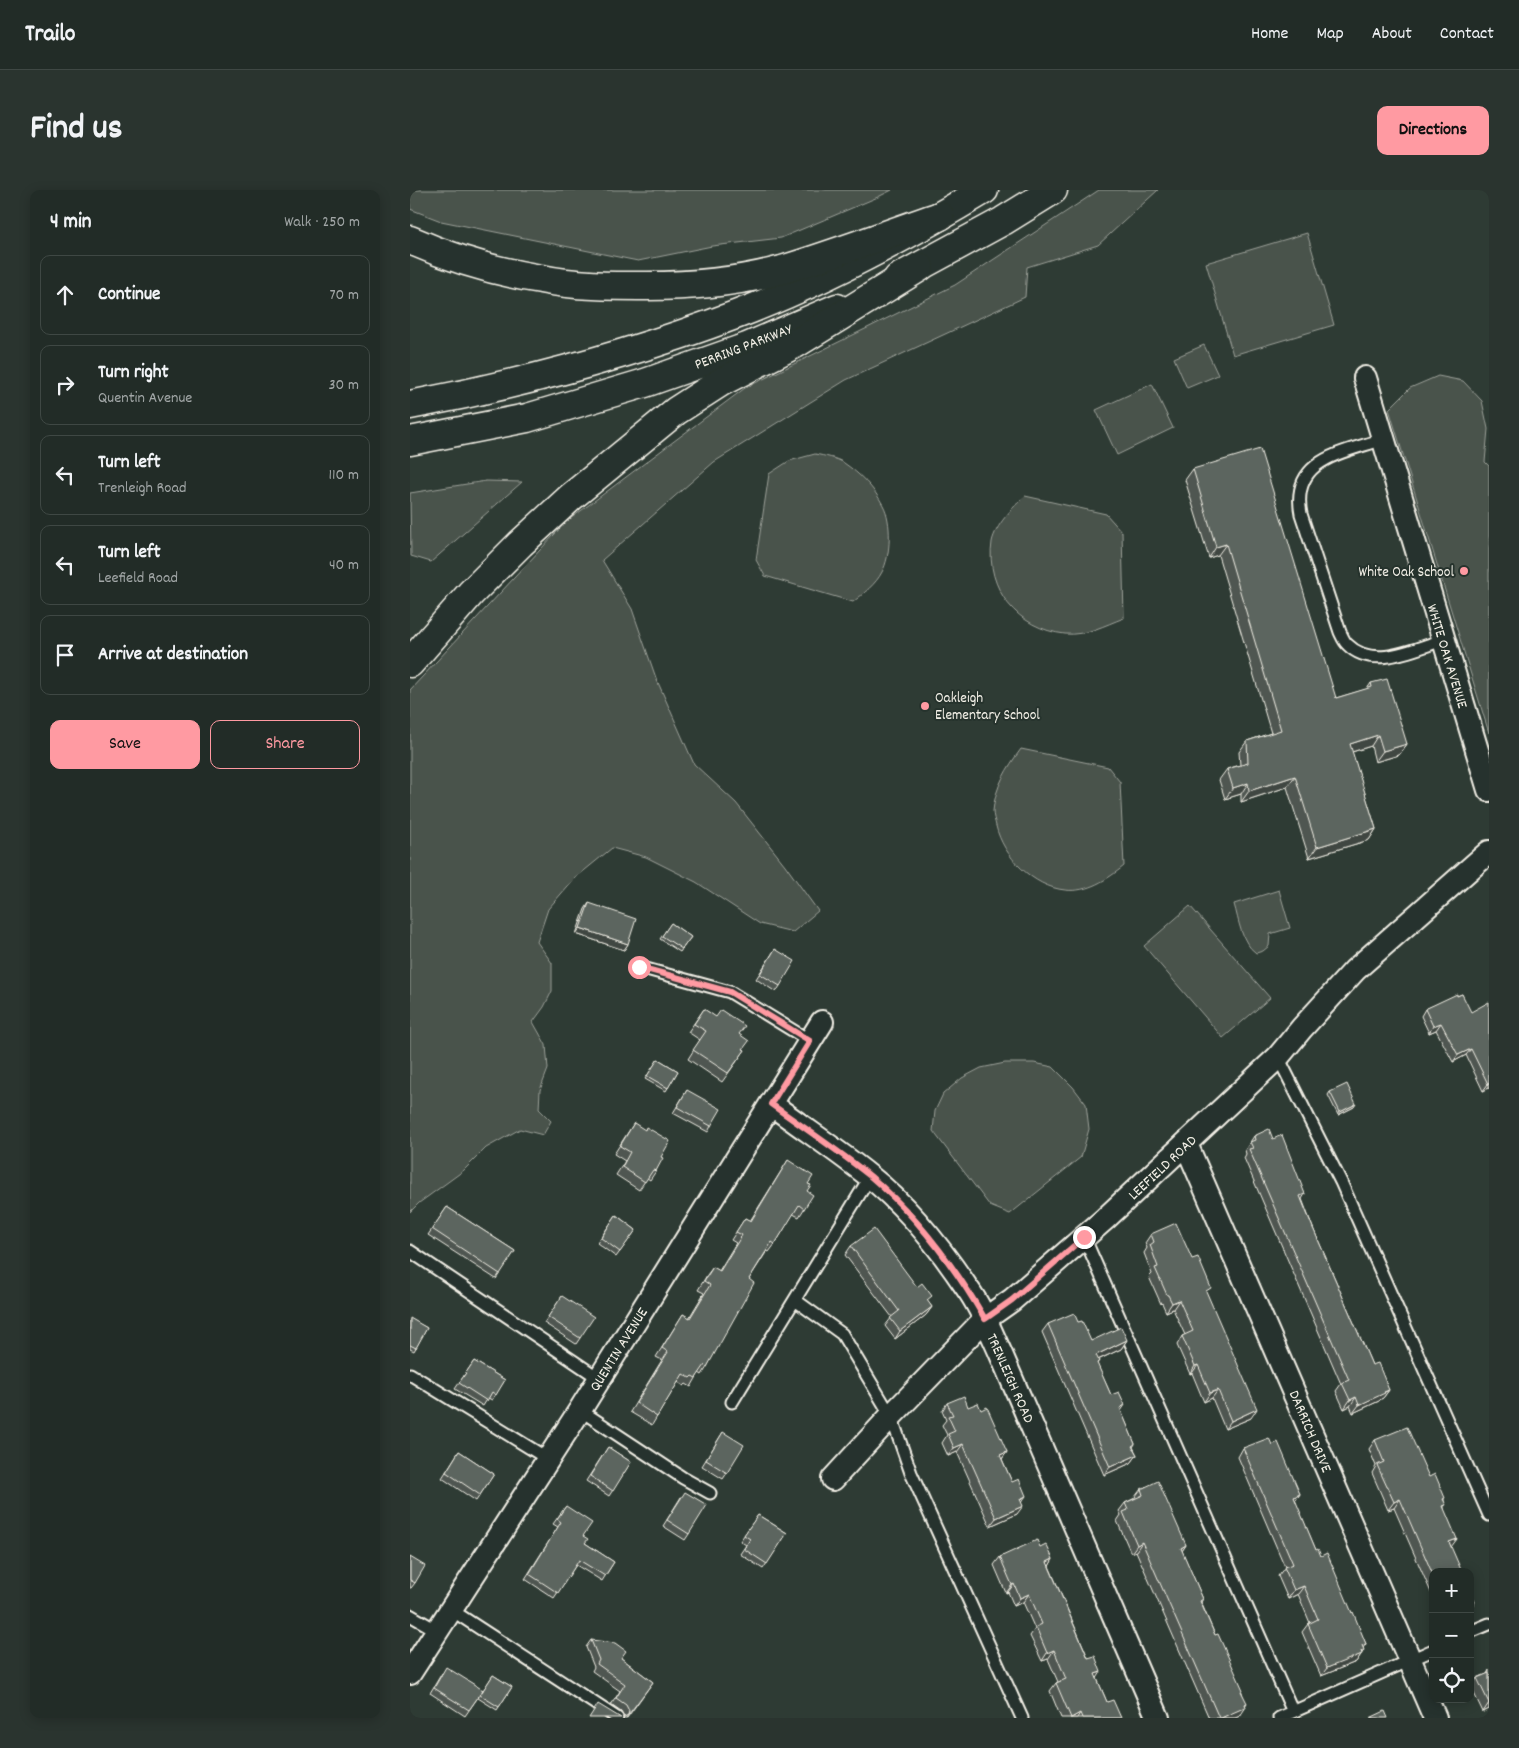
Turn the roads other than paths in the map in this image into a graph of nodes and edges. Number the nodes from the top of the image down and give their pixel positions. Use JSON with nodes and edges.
{"nodes":[{"id":1,"x":984,"y":190,"type":"edge"},
{"id":2,"x":1053,"y":190,"type":"edge"},
{"id":3,"x":940,"y":216,"type":"junction"},
{"id":4,"x":410,"y":240,"type":"edge"},
{"id":5,"x":920,"y":267,"type":"junction"},
{"id":6,"x":1364,"y":378,"type":"dead end"},
{"id":7,"x":410,"y":405,"type":"edge"},
{"id":8,"x":1383,"y":439,"type":"junction"},
{"id":9,"x":410,"y":441,"type":"edge"},
{"id":10,"x":1443,"y":640,"type":"junction"},
{"id":11,"x":410,"y":663,"type":"edge"},
{"id":12,"x":1489,"y":790,"type":"edge"},
{"id":13,"x":1489,"y":852,"type":"edge"},
{"id":14,"x":639,"y":967,"type":"dead end"},
{"id":15,"x":822,"y":1022,"type":"dead end"},
{"id":16,"x":810,"y":1041,"type":"junction"},
{"id":17,"x":1278,"y":1057,"type":"junction"},
{"id":18,"x":771,"y":1104,"type":"junction"},
{"id":19,"x":1186,"y":1144,"type":"junction"},
{"id":20,"x":870,"y":1177,"type":"junction"},
{"id":21,"x":1084,"y":1237,"type":"junction"},
{"id":22,"x":410,"y":1250,"type":"edge"},
{"id":23,"x":795,"y":1300,"type":"junction"},
{"id":24,"x":985,"y":1319,"type":"junction"},
{"id":25,"x":410,"y":1374,"type":"edge"},
{"id":26,"x":600,"y":1379,"type":"junction"},
{"id":27,"x":732,"y":1402,"type":"dead end"},
{"id":28,"x":580,"y":1410,"type":"junction"},
{"id":29,"x":891,"y":1416,"type":"junction"},
{"id":30,"x":548,"y":1459,"type":"junction"},
{"id":31,"x":834,"y":1479,"type":"dead end"},
{"id":32,"x":710,"y":1493,"type":"dead end"},
{"id":33,"x":1489,"y":1515,"type":"edge"},
{"id":34,"x":450,"y":1609,"type":"junction"},
{"id":35,"x":410,"y":1615,"type":"edge"},
{"id":36,"x":1489,"y":1624,"type":"edge"},
{"id":37,"x":436,"y":1630,"type":"junction"},
{"id":38,"x":1474,"y":1630,"type":"edge"},
{"id":39,"x":1429,"y":1652,"type":"edge"},
{"id":40,"x":1410,"y":1660,"type":"junction"},
{"id":41,"x":410,"y":1673,"type":"edge"},
{"id":42,"x":1293,"y":1712,"type":"junction"},
{"id":43,"x":617,"y":1718,"type":"edge"},
{"id":44,"x":1022,"y":1718,"type":"edge"},
{"id":45,"x":1158,"y":1718,"type":"edge"},
{"id":46,"x":1279,"y":1718,"type":"edge"},
{"id":47,"x":1435,"y":1718,"type":"edge"}],
"edges":[{"from":1,"to":3,"type":"main road"},
{"from":2,"to":5,"type":"main road","name":"PERRING PARKWAY"},
{"from":3,"to":4,"type":"main road"},
{"from":3,"to":7,"type":"main road"},
{"from":5,"to":9,"type":"main road","name":"PERRING PARKWAY"},
{"from":5,"to":11,"type":"main road"},
{"from":6,"to":8,"type":"street","name":"WHITE OAK AVENUE"},
{"from":8,"to":10,"type":"street","name":"WHITE OAK AVENUE"},
{"from":8,"to":10,"type":"lane"},
{"from":10,"to":12,"type":"street","name":"WHITE OAK AVENUE"},
{"from":13,"to":17,"type":"street","name":"LEEFIELD ROAD"},
{"from":14,"to":16,"type":"lane"},
{"from":15,"to":16,"type":"street","name":"QUENTIN AVENUE"},
{"from":16,"to":18,"type":"street","name":"QUENTIN AVENUE"},
{"from":17,"to":19,"type":"street","name":"LEEFIELD ROAD"},
{"from":17,"to":33,"type":"lane"},
{"from":18,"to":20,"type":"street","name":"TRENLEIGH ROAD"},
{"from":18,"to":26,"type":"street","name":"QUENTIN AVENUE"},
{"from":19,"to":21,"type":"street","name":"LEEFIELD ROAD"},
{"from":19,"to":40,"type":"street","name":"DARRICH DRIVE"},
{"from":20,"to":23,"type":"lane"},
{"from":20,"to":24,"type":"street","name":"TRENLEIGH ROAD"},
{"from":21,"to":24,"type":"street","name":"LEEFIELD ROAD"},
{"from":21,"to":42,"type":"lane"},
{"from":22,"to":26,"type":"lane"},
{"from":23,"to":27,"type":"lane"},
{"from":23,"to":29,"type":"lane"},
{"from":24,"to":29,"type":"street","name":"LEEFIELD ROAD"},
{"from":24,"to":45,"type":"street","name":"TRENLEIGH ROAD"},
{"from":25,"to":30,"type":"lane"},
{"from":26,"to":28,"type":"street","name":"QUENTIN AVENUE"},
{"from":28,"to":30,"type":"street","name":"QUENTIN AVENUE"},
{"from":28,"to":32,"type":"lane"},
{"from":29,"to":31,"type":"street","name":"LEEFIELD ROAD"},
{"from":29,"to":44,"type":"lane"},
{"from":30,"to":34,"type":"street","name":"QUENTIN AVENUE"},
{"from":34,"to":37,"type":"street","name":"QUENTIN AVENUE"},
{"from":34,"to":43,"type":"lane"},
{"from":35,"to":37,"type":"lane"},
{"from":36,"to":38,"type":"lane"},
{"from":37,"to":41,"type":"street","name":"QUENTIN AVENUE"},
{"from":39,"to":40,"type":"lane"},
{"from":40,"to":42,"type":"lane"},
{"from":40,"to":47,"type":"street","name":"DARRICH DRIVE"},
{"from":42,"to":46,"type":"lane"}]}
